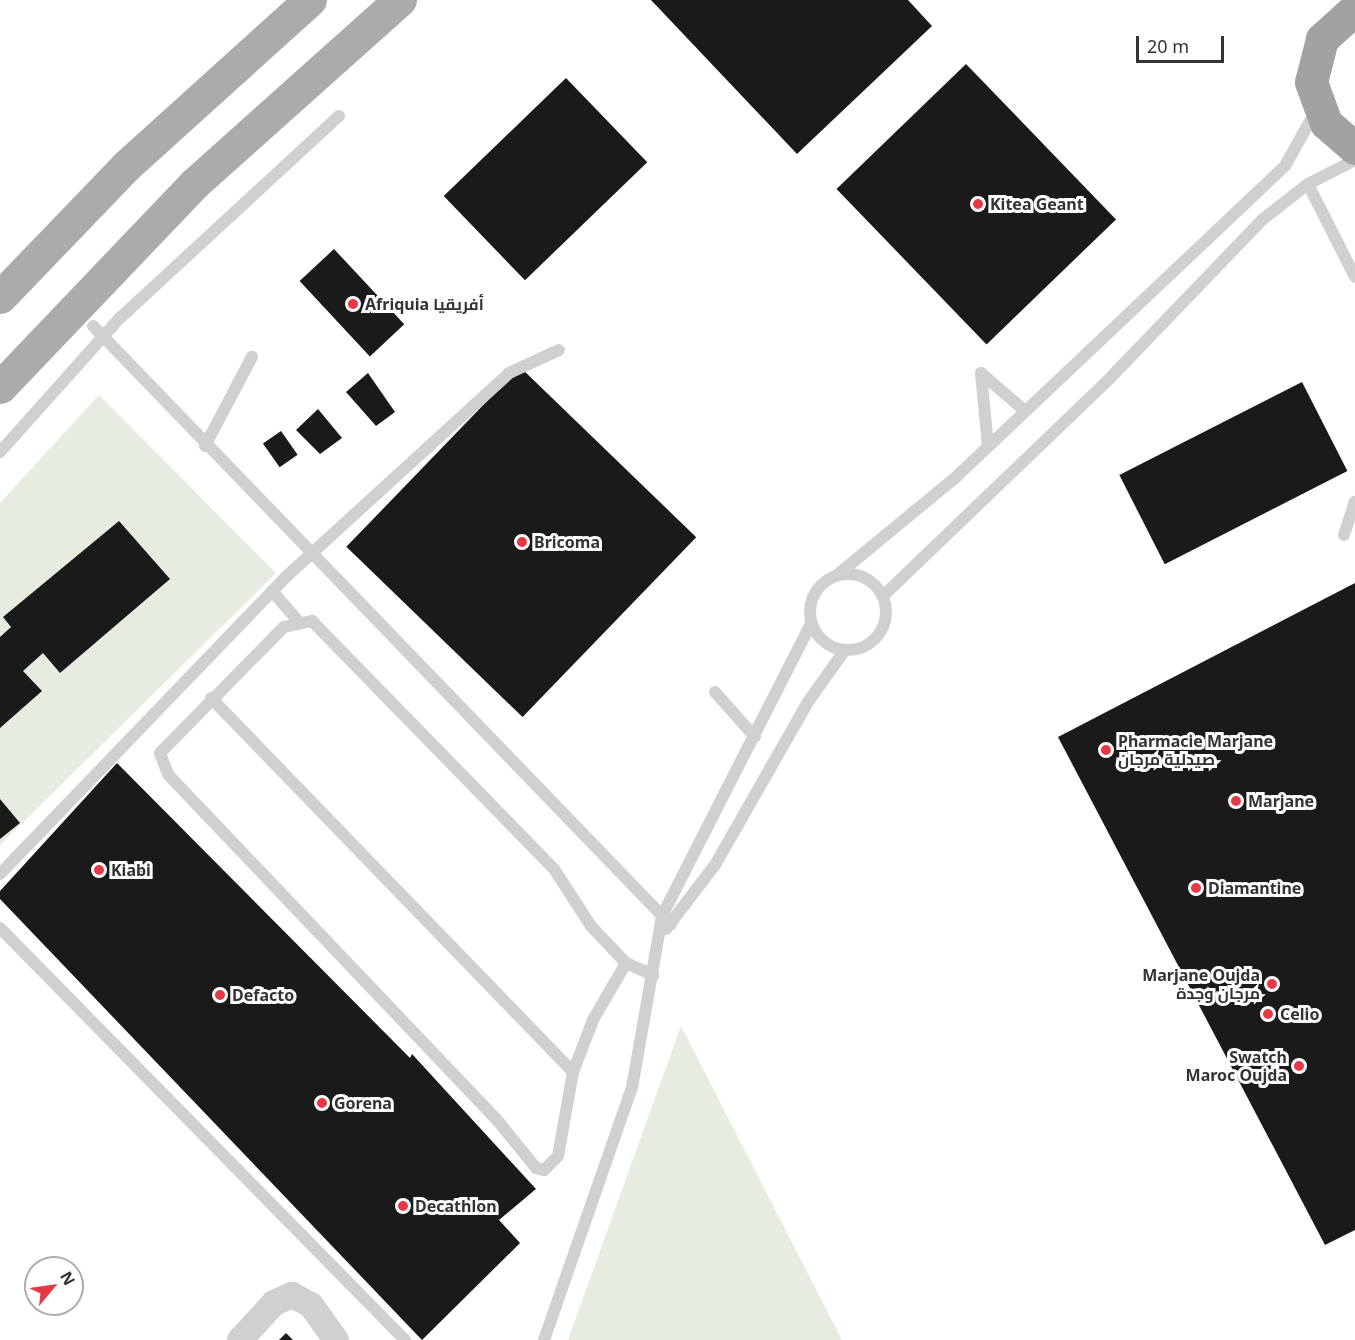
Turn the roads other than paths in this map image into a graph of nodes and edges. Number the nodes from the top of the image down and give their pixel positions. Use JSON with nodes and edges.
{"nodes":[{"id":1,"x":310,"y":0,"type":"edge"},
{"id":2,"x":400,"y":0,"type":"edge"},
{"id":3,"x":1336,"y":11,"type":"edge"},
{"id":4,"x":1317,"y":108,"type":"junction"},
{"id":5,"x":339,"y":116,"type":"dead end"},
{"id":6,"x":1355,"y":148,"type":"edge"},
{"id":7,"x":1355,"y":160,"type":"edge"},
{"id":8,"x":1308,"y":184,"type":"junction"},
{"id":9,"x":1355,"y":277,"type":"edge"},
{"id":10,"x":0,"y":297,"type":"edge"},
{"id":11,"x":93,"y":326,"type":"dead end"},
{"id":12,"x":106,"y":339,"type":"junction"},
{"id":13,"x":559,"y":350,"type":"dead end"},
{"id":14,"x":252,"y":357,"type":"dead end"},
{"id":15,"x":0,"y":387,"type":"edge"},
{"id":16,"x":1025,"y":411,"type":"junction"},
{"id":17,"x":205,"y":446,"type":"junction"},
{"id":18,"x":988,"y":446,"type":"junction"},
{"id":19,"x":0,"y":452,"type":"edge"},
{"id":20,"x":1355,"y":502,"type":"edge"},
{"id":21,"x":1344,"y":535,"type":"dead end"},
{"id":22,"x":316,"y":552,"type":"junction"},
{"id":23,"x":836,"y":576,"type":"junction"},
{"id":24,"x":272,"y":591,"type":"junction"},
{"id":25,"x":883,"y":596,"type":"junction"},
{"id":26,"x":297,"y":620,"type":"junction"},
{"id":27,"x":812,"y":624,"type":"junction"},
{"id":28,"x":845,"y":651,"type":"junction"},
{"id":29,"x":715,"y":692,"type":"dead end"},
{"id":30,"x":211,"y":698,"type":"junction"},
{"id":31,"x":755,"y":737,"type":"junction"},
{"id":32,"x":0,"y":874,"type":"edge"},
{"id":33,"x":667,"y":920,"type":"junction"},
{"id":34,"x":0,"y":928,"type":"edge"},
{"id":35,"x":626,"y":963,"type":"junction"},
{"id":36,"x":653,"y":975,"type":"junction"},
{"id":37,"x":573,"y":1072,"type":"junction"},
{"id":38,"x":240,"y":1340,"type":"edge"},
{"id":39,"x":336,"y":1340,"type":"edge"},
{"id":40,"x":405,"y":1340,"type":"edge"},
{"id":41,"x":544,"y":1340,"type":"edge"}],
"edges":[{"from":1,"to":10,"type":"main road"},
{"from":2,"to":15,"type":"main road"},
{"from":3,"to":4,"type":"highway"},
{"from":4,"to":6,"type":"highway"},
{"from":4,"to":16,"type":"lane"},
{"from":5,"to":12,"type":"lane"},
{"from":7,"to":8,"type":"lane"},
{"from":8,"to":9,"type":"lane"},
{"from":8,"to":25,"type":"lane"},
{"from":11,"to":12,"type":"lane"},
{"from":12,"to":17,"type":"lane"},
{"from":12,"to":19,"type":"lane"},
{"from":13,"to":22,"type":"lane"},
{"from":14,"to":17,"type":"lane"},
{"from":16,"to":18,"type":"lane"},
{"from":16,"to":18,"type":"lane"},
{"from":17,"to":22,"type":"lane"},
{"from":18,"to":23,"type":"lane"},
{"from":20,"to":21,"type":"lane"},
{"from":22,"to":24,"type":"lane"},
{"from":22,"to":33,"type":"lane"},
{"from":23,"to":25,"type":"lane"},
{"from":23,"to":27,"type":"lane"},
{"from":24,"to":26,"type":"lane"},
{"from":24,"to":32,"type":"lane"},
{"from":25,"to":28,"type":"lane"},
{"from":26,"to":30,"type":"lane"},
{"from":26,"to":35,"type":"lane"},
{"from":27,"to":28,"type":"lane"},
{"from":27,"to":31,"type":"lane"},
{"from":28,"to":33,"type":"lane"},
{"from":29,"to":31,"type":"lane"},
{"from":30,"to":37,"type":"lane"},
{"from":30,"to":37,"type":"lane"},
{"from":31,"to":33,"type":"lane"},
{"from":33,"to":36,"type":"lane"},
{"from":34,"to":40,"type":"lane"},
{"from":35,"to":36,"type":"lane"},
{"from":35,"to":37,"type":"lane"},
{"from":36,"to":41,"type":"lane"},
{"from":38,"to":39,"type":"street"}]}
